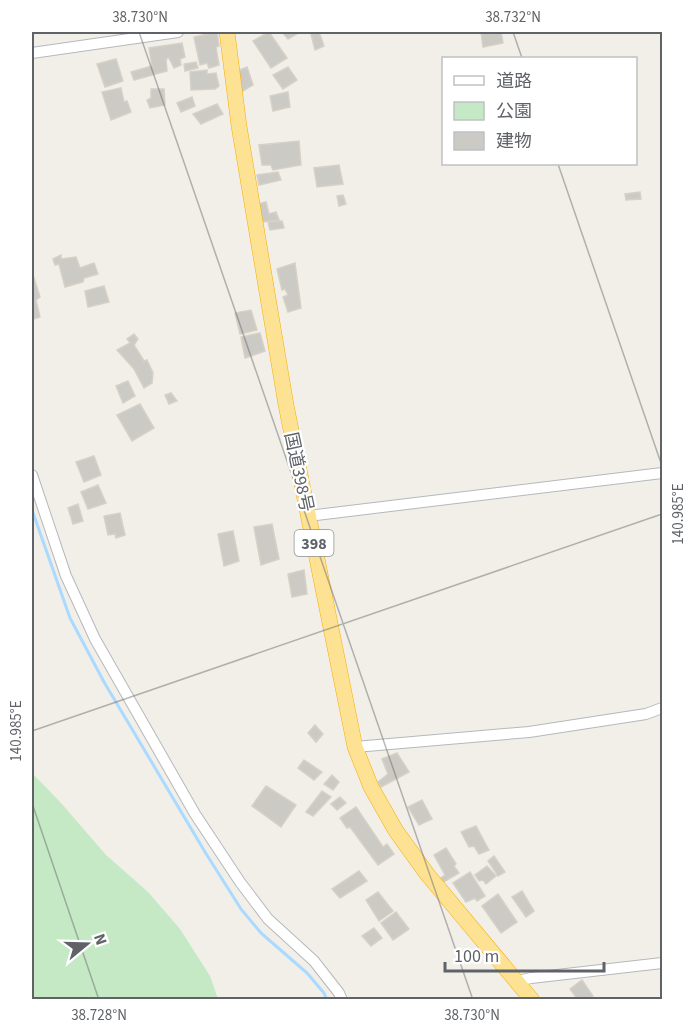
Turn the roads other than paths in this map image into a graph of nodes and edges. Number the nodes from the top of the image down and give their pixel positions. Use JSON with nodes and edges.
{"nodes":[{"id":1,"x":178,"y":32,"type":"edge"},
{"id":2,"x":227,"y":32,"type":"edge"},
{"id":3,"x":32,"y":53,"type":"edge"},
{"id":4,"x":663,"y":473,"type":"edge"},
{"id":5,"x":32,"y":475,"type":"edge"},
{"id":6,"x":308,"y":516,"type":"junction"},
{"id":7,"x":663,"y":708,"type":"edge"},
{"id":8,"x":355,"y":747,"type":"junction"},
{"id":9,"x":663,"y":963,"type":"edge"},
{"id":10,"x":517,"y":981,"type":"junction"},
{"id":11,"x":342,"y":999,"type":"edge"},
{"id":12,"x":532,"y":999,"type":"edge"}],
"edges":[{"from":1,"to":3,"type":"street"},
{"from":2,"to":6,"type":"highway","name":"国道398号","number":"398"},
{"from":4,"to":6,"type":"street"},
{"from":5,"to":11,"type":"street"},
{"from":6,"to":8,"type":"highway","name":"国道398号","number":"398"},
{"from":7,"to":8,"type":"street"},
{"from":8,"to":10,"type":"highway","name":"国道398号","number":"398"},
{"from":9,"to":10,"type":"street"},
{"from":10,"to":12,"type":"highway","name":"国道398号","number":"398"}]}
